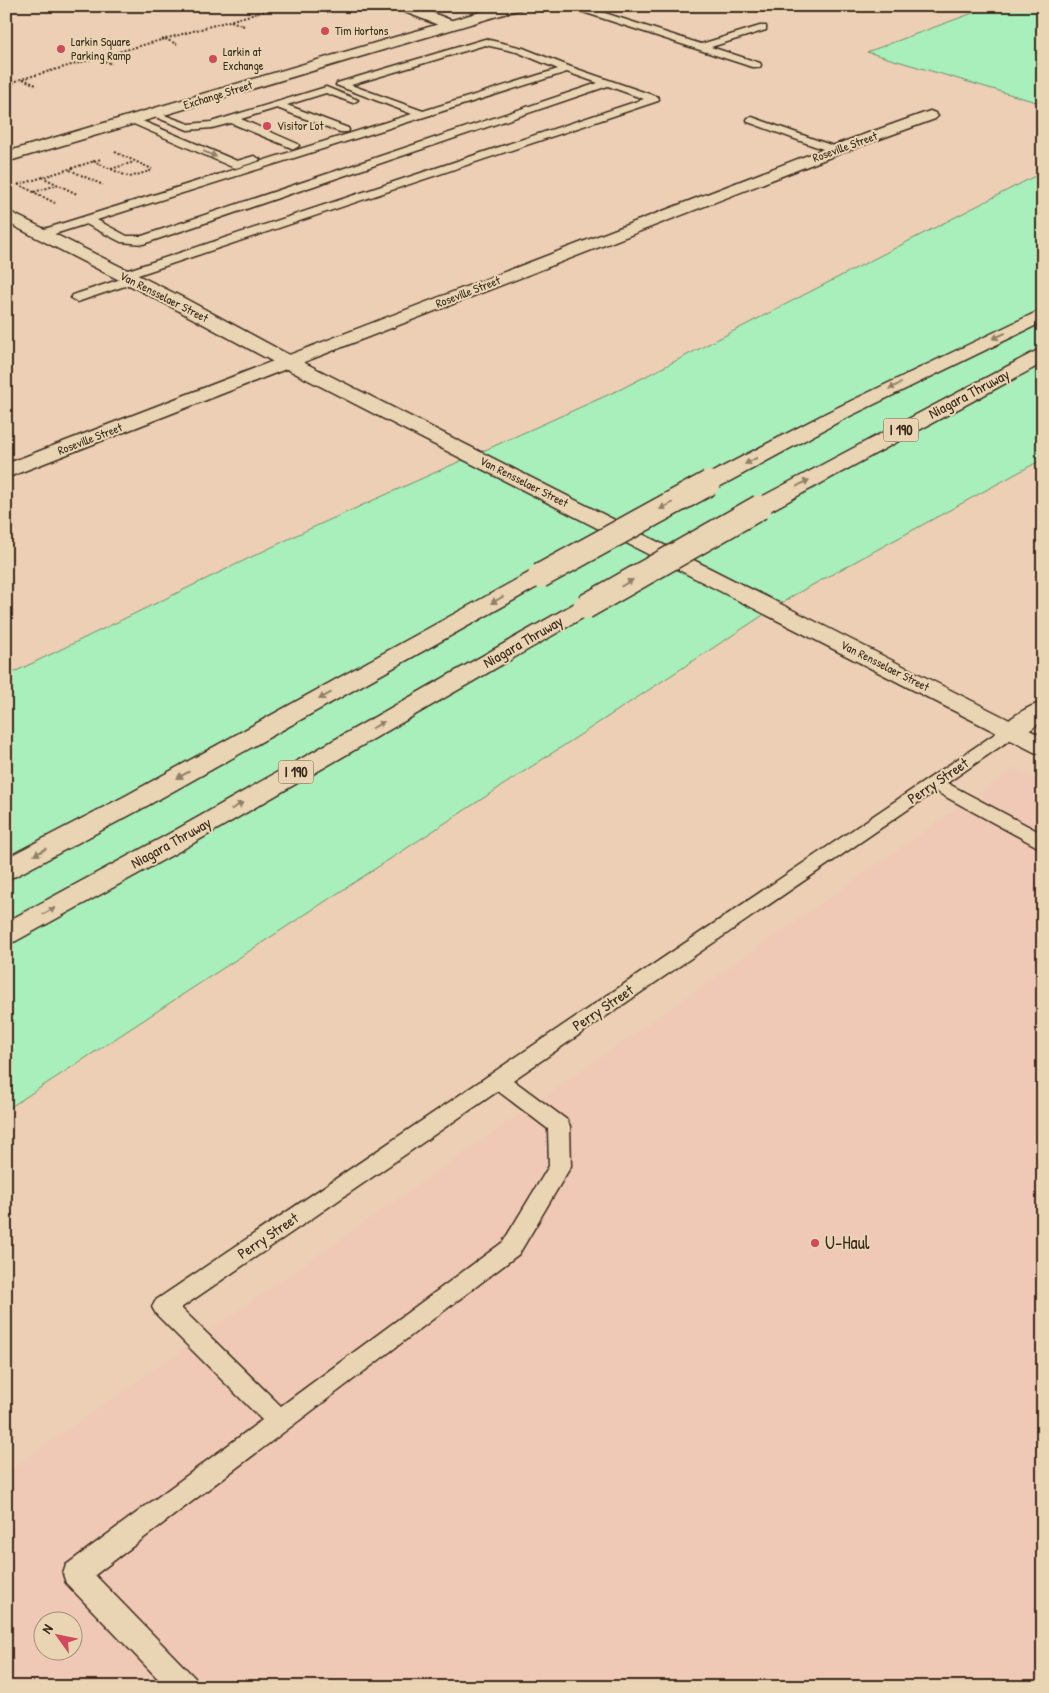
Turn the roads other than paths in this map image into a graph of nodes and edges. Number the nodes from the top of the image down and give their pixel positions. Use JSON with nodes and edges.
{"nodes":[{"id":1,"x":402,"y":6,"type":"edge"},
{"id":2,"x":516,"y":6,"type":"edge"},
{"id":3,"x":572,"y":6,"type":"edge"},
{"id":4,"x":587,"y":8,"type":"edge"},
{"id":5,"x":451,"y":26,"type":"junction"},
{"id":6,"x":763,"y":28,"type":"dead end"},
{"id":7,"x":702,"y":47,"type":"junction"},
{"id":8,"x":756,"y":65,"type":"dead end"},
{"id":9,"x":567,"y":69,"type":"junction"},
{"id":10,"x":608,"y":83,"type":"junction"},
{"id":11,"x":277,"y":105,"type":"junction"},
{"id":12,"x":153,"y":114,"type":"junction"},
{"id":13,"x":392,"y":115,"type":"joint"},
{"id":14,"x":424,"y":116,"type":"junction"},
{"id":15,"x":930,"y":116,"type":"dead end"},
{"id":16,"x":230,"y":119,"type":"junction"},
{"id":17,"x":133,"y":120,"type":"junction"},
{"id":18,"x":752,"y":120,"type":"dead end"},
{"id":19,"x":212,"y":125,"type":"junction"},
{"id":20,"x":344,"y":130,"type":"junction"},
{"id":21,"x":176,"y":139,"type":"junction"},
{"id":22,"x":294,"y":146,"type":"junction"},
{"id":23,"x":834,"y":150,"type":"junction"},
{"id":24,"x":6,"y":157,"type":"edge"},
{"id":25,"x":6,"y":215,"type":"edge"},
{"id":26,"x":87,"y":220,"type":"junction"},
{"id":27,"x":42,"y":234,"type":"junction"},
{"id":28,"x":127,"y":278,"type":"junction"},
{"id":29,"x":77,"y":298,"type":"dead end"},
{"id":30,"x":1043,"y":315,"type":"edge"},
{"id":31,"x":1043,"y":355,"type":"edge"},
{"id":32,"x":288,"y":362,"type":"junction"},
{"id":33,"x":6,"y":472,"type":"edge"},
{"id":34,"x":1043,"y":710,"type":"edge"},
{"id":35,"x":1011,"y":731,"type":"junction"},
{"id":36,"x":1043,"y":747,"type":"edge"},
{"id":37,"x":934,"y":783,"type":"junction"},
{"id":38,"x":1043,"y":842,"type":"edge"},
{"id":39,"x":6,"y":870,"type":"edge"},
{"id":40,"x":6,"y":934,"type":"edge"},
{"id":41,"x":498,"y":1080,"type":"junction"},
{"id":42,"x":280,"y":1421,"type":"junction"},
{"id":43,"x":185,"y":1687,"type":"edge"}],
"edges":[{"from":1,"to":5,"type":"main road"},
{"from":2,"to":5,"type":"main road","name":"Exchange Street"},
{"from":3,"to":4,"type":"lane"},
{"from":4,"to":7,"type":"lane"},
{"from":5,"to":12,"type":"main road","name":"Exchange Street"},
{"from":6,"to":7,"type":"lane"},
{"from":7,"to":8,"type":"lane"},
{"from":9,"to":10,"type":"lane"},
{"from":9,"to":14,"type":"lane"},
{"from":9,"to":14,"type":"lane"},
{"from":10,"to":26,"type":"lane"},
{"from":10,"to":28,"type":"lane"},
{"from":11,"to":13,"type":"lane"},
{"from":11,"to":16,"type":"lane"},
{"from":11,"to":20,"type":"lane"},
{"from":12,"to":17,"type":"main road","name":"Exchange Street"},
{"from":12,"to":19,"type":"lane"},
{"from":13,"to":20,"type":"lane"},
{"from":14,"to":26,"type":"lane"},
{"from":15,"to":23,"type":"main road","name":"Roseville Street"},
{"from":16,"to":19,"type":"lane"},
{"from":16,"to":22,"type":"lane"},
{"from":17,"to":21,"type":"lane"},
{"from":17,"to":24,"type":"main road","name":"Exchange Street"},
{"from":18,"to":23,"type":"lane"},
{"from":19,"to":21,"type":"lane"},
{"from":20,"to":22,"type":"lane"},
{"from":21,"to":22,"type":"lane","one_way":true},
{"from":23,"to":32,"type":"main road","name":"Roseville Street"},
{"from":25,"to":27,"type":"main road","name":"Van Rensselaer Street"},
{"from":26,"to":27,"type":"lane"},
{"from":27,"to":28,"type":"main road","name":"Van Rensselaer Street"},
{"from":28,"to":29,"type":"lane"},
{"from":28,"to":32,"type":"main road","name":"Van Rensselaer Street"},
{"from":30,"to":39,"type":"main road","one_way":true,"bridge":true},
{"from":40,"to":31,"type":"main road","name":"Niagara Thruway","number":"I 190","one_way":true,"bridge":true},
{"from":32,"to":33,"type":"main road","name":"Roseville Street"},
{"from":32,"to":35,"type":"main road","name":"Van Rensselaer Street"},
{"from":34,"to":35,"type":"main road","name":"Perry Street"},
{"from":35,"to":36,"type":"main road","name":"Van Rensselaer Street"},
{"from":35,"to":37,"type":"lane","name":"Perry Street"},
{"from":37,"to":38,"type":"lane"},
{"from":37,"to":41,"type":"lane","name":"Perry Street"},
{"from":41,"to":42,"type":"lane"},
{"from":41,"to":42,"type":"lane","name":"Perry Street"},
{"from":42,"to":43,"type":"lane"}]}
